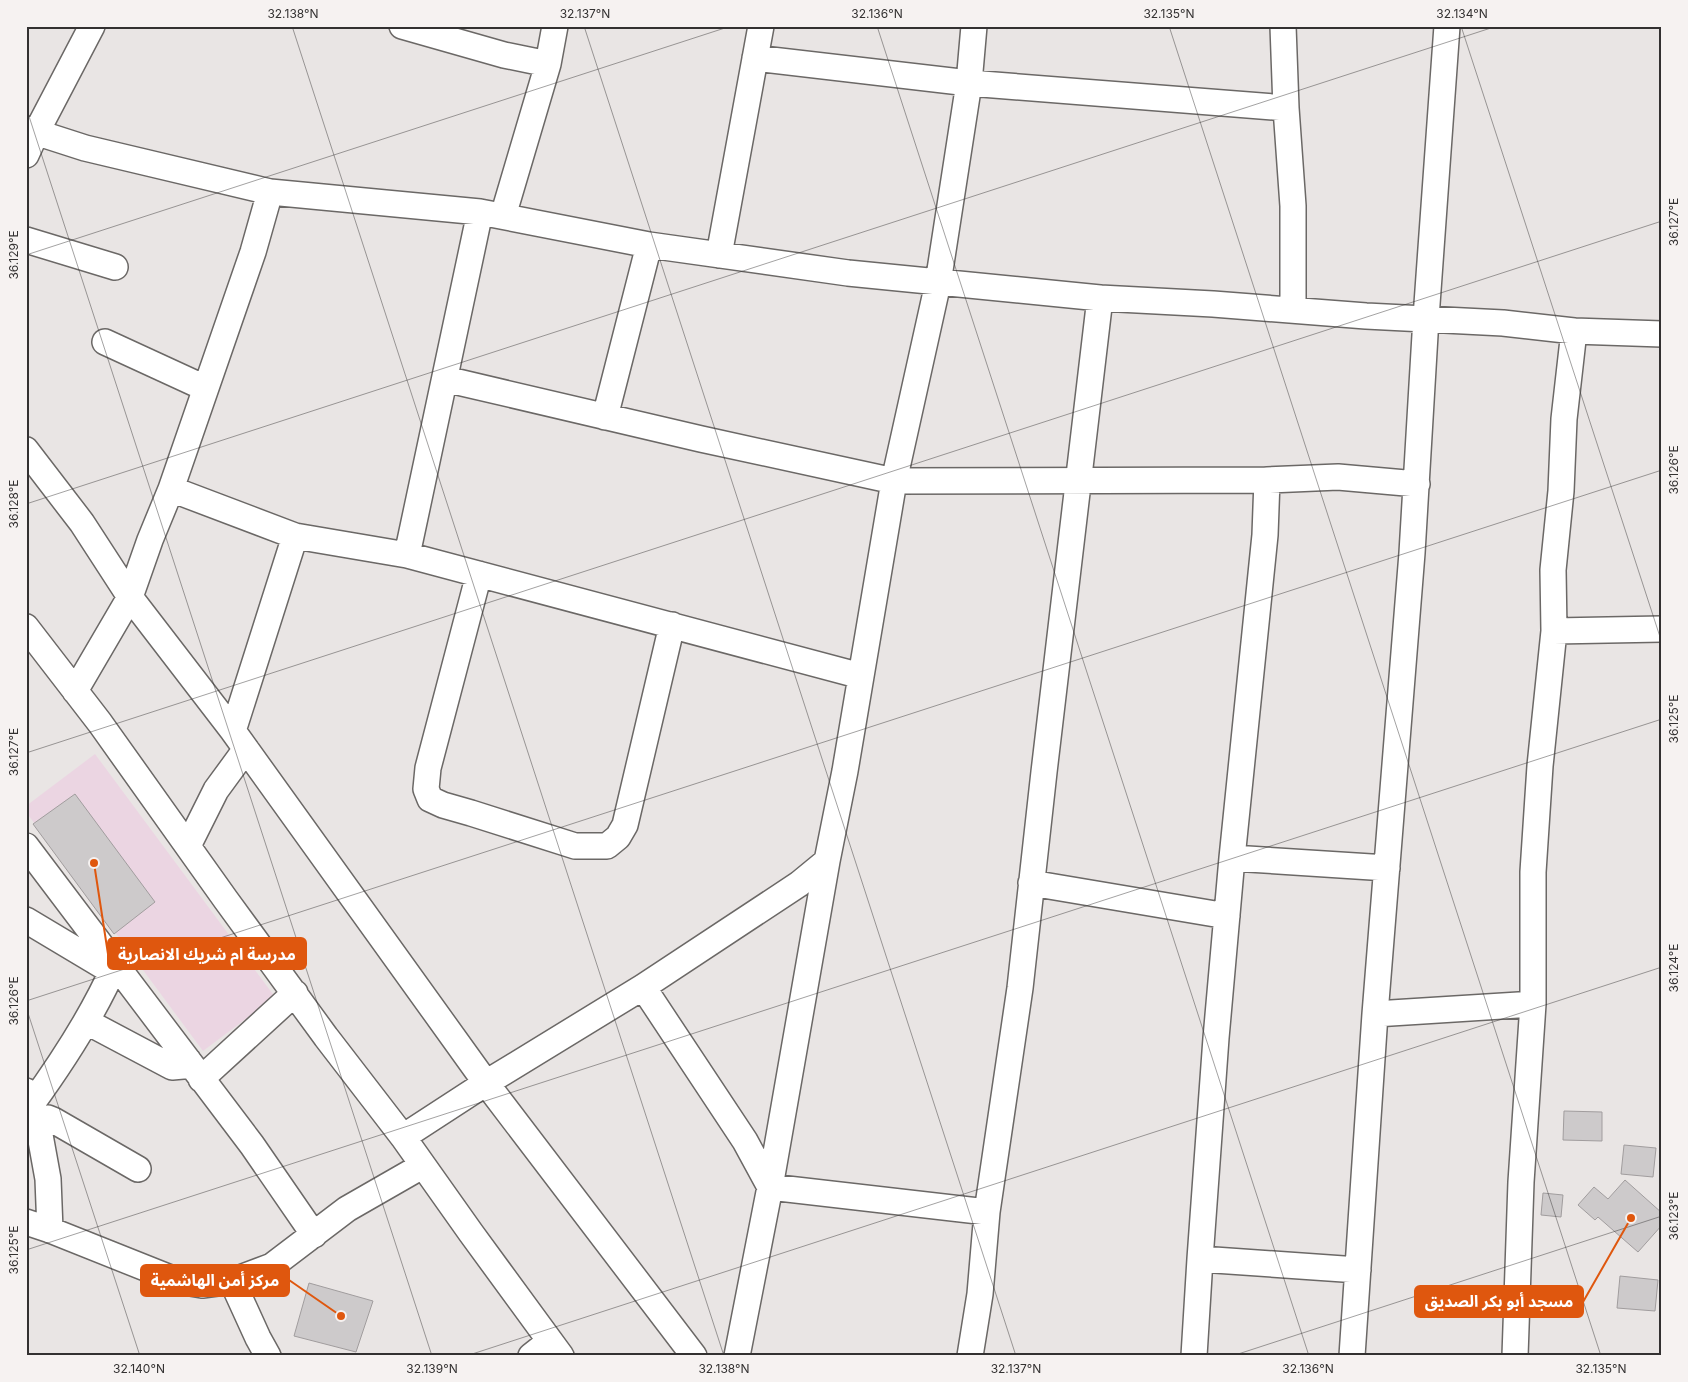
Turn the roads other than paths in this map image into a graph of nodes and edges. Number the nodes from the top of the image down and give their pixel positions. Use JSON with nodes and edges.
{"nodes":[{"id":1,"x":92,"y":26,"type":"edge"},
{"id":2,"x":402,"y":26,"type":"edge"},
{"id":3,"x":555,"y":26,"type":"edge"},
{"id":4,"x":761,"y":26,"type":"edge"},
{"id":5,"x":974,"y":26,"type":"edge"},
{"id":6,"x":1283,"y":26,"type":"edge"},
{"id":7,"x":1447,"y":26,"type":"edge"},
{"id":8,"x":755,"y":58,"type":"junction"},
{"id":9,"x":548,"y":64,"type":"junction"},
{"id":10,"x":969,"y":83,"type":"junction"},
{"id":11,"x":1286,"y":108,"type":"junction"},
{"id":12,"x":29,"y":139,"type":"edge"},
{"id":13,"x":270,"y":192,"type":"junction"},
{"id":14,"x":491,"y":214,"type":"junction"},
{"id":15,"x":26,"y":240,"type":"edge"},
{"id":16,"x":649,"y":244,"type":"junction"},
{"id":17,"x":719,"y":255,"type":"junction"},
{"id":18,"x":115,"y":267,"type":"dead end"},
{"id":19,"x":938,"y":283,"type":"junction"},
{"id":20,"x":1100,"y":298,"type":"junction"},
{"id":21,"x":1293,"y":310,"type":"junction"},
{"id":22,"x":1426,"y":318,"type":"junction"},
{"id":23,"x":1574,"y":331,"type":"junction"},
{"id":24,"x":1662,"y":334,"type":"edge"},
{"id":25,"x":105,"y":342,"type":"dead end"},
{"id":26,"x":444,"y":379,"type":"junction"},
{"id":27,"x":205,"y":388,"type":"junction"},
{"id":28,"x":605,"y":417,"type":"junction"},
{"id":29,"x":30,"y":463,"type":"edge"},
{"id":30,"x":1079,"y":480,"type":"junction"},
{"id":31,"x":1267,"y":480,"type":"junction"},
{"id":32,"x":894,"y":481,"type":"junction"},
{"id":33,"x":1416,"y":484,"type":"junction"},
{"id":34,"x":171,"y":489,"type":"junction"},
{"id":35,"x":295,"y":536,"type":"junction"},
{"id":36,"x":408,"y":554,"type":"junction"},
{"id":37,"x":479,"y":574,"type":"junction"},
{"id":38,"x":130,"y":597,"type":"junction"},
{"id":39,"x":672,"y":625,"type":"junction"},
{"id":40,"x":26,"y":627,"type":"edge"},
{"id":41,"x":1662,"y":629,"type":"edge"},
{"id":42,"x":1554,"y":631,"type":"junction"},
{"id":43,"x":861,"y":676,"type":"junction"},
{"id":44,"x":75,"y":691,"type":"junction"},
{"id":45,"x":240,"y":740,"type":"junction"},
{"id":46,"x":26,"y":846,"type":"edge"},
{"id":47,"x":188,"y":846,"type":"junction"},
{"id":48,"x":1232,"y":858,"type":"junction"},
{"id":49,"x":827,"y":861,"type":"junction"},
{"id":50,"x":1387,"y":868,"type":"junction"},
{"id":51,"x":1031,"y":883,"type":"junction"},
{"id":52,"x":1227,"y":916,"type":"junction"},
{"id":53,"x":26,"y":920,"type":"edge"},
{"id":54,"x":114,"y":969,"type":"junction"},
{"id":55,"x":643,"y":987,"type":"junction"},
{"id":56,"x":295,"y":992,"type":"junction"},
{"id":57,"x":1533,"y":1004,"type":"junction"},
{"id":58,"x":1376,"y":1014,"type":"junction"},
{"id":59,"x":87,"y":1022,"type":"junction"},
{"id":60,"x":194,"y":1069,"type":"junction"},
{"id":61,"x":486,"y":1083,"type":"junction"},
{"id":62,"x":31,"y":1105,"type":"edge"},
{"id":63,"x":403,"y":1137,"type":"junction"},
{"id":64,"x":422,"y":1166,"type":"junction"},
{"id":65,"x":138,"y":1169,"type":"dead end"},
{"id":66,"x":770,"y":1187,"type":"junction"},
{"id":67,"x":987,"y":1212,"type":"junction"},
{"id":68,"x":26,"y":1222,"type":"edge"},
{"id":69,"x":50,"y":1230,"type":"junction"},
{"id":70,"x":314,"y":1235,"type":"junction"},
{"id":71,"x":1200,"y":1259,"type":"junction"},
{"id":72,"x":1358,"y":1270,"type":"junction"},
{"id":73,"x":232,"y":1281,"type":"junction"},
{"id":74,"x":547,"y":1351,"type":"edge"},
{"id":75,"x":268,"y":1356,"type":"edge"},
{"id":76,"x":694,"y":1356,"type":"edge"},
{"id":77,"x":736,"y":1356,"type":"edge"},
{"id":78,"x":970,"y":1356,"type":"edge"},
{"id":79,"x":1194,"y":1356,"type":"edge"},
{"id":80,"x":1352,"y":1356,"type":"edge"},
{"id":81,"x":1515,"y":1356,"type":"edge"}],
"edges":[{"from":1,"to":12,"type":"street"},
{"from":2,"to":9,"type":"street"},
{"from":3,"to":9,"type":"street"},
{"from":4,"to":8,"type":"street"},
{"from":5,"to":10,"type":"street"},
{"from":6,"to":11,"type":"street"},
{"from":7,"to":22,"type":"street"},
{"from":8,"to":10,"type":"street"},
{"from":8,"to":17,"type":"street"},
{"from":9,"to":14,"type":"street"},
{"from":10,"to":11,"type":"street"},
{"from":10,"to":19,"type":"street"},
{"from":11,"to":21,"type":"street"},
{"from":12,"to":13,"type":"street"},
{"from":13,"to":14,"type":"street"},
{"from":13,"to":27,"type":"street"},
{"from":14,"to":16,"type":"street"},
{"from":14,"to":26,"type":"street"},
{"from":15,"to":18,"type":"street"},
{"from":16,"to":17,"type":"street"},
{"from":16,"to":28,"type":"street"},
{"from":17,"to":19,"type":"street"},
{"from":19,"to":20,"type":"street"},
{"from":19,"to":32,"type":"street"},
{"from":20,"to":21,"type":"street"},
{"from":20,"to":30,"type":"street"},
{"from":21,"to":22,"type":"street"},
{"from":22,"to":23,"type":"street"},
{"from":22,"to":33,"type":"street"},
{"from":23,"to":24,"type":"street"},
{"from":23,"to":42,"type":"street"},
{"from":25,"to":27,"type":"street"},
{"from":26,"to":28,"type":"street"},
{"from":26,"to":36,"type":"street"},
{"from":27,"to":34,"type":"street"},
{"from":28,"to":32,"type":"street"},
{"from":29,"to":38,"type":"street"},
{"from":30,"to":31,"type":"street"},
{"from":30,"to":32,"type":"street"},
{"from":30,"to":51,"type":"street"},
{"from":31,"to":33,"type":"street"},
{"from":31,"to":48,"type":"street"},
{"from":32,"to":43,"type":"street"},
{"from":33,"to":50,"type":"street"},
{"from":34,"to":35,"type":"street"},
{"from":34,"to":38,"type":"street"},
{"from":35,"to":36,"type":"street"},
{"from":35,"to":45,"type":"street"},
{"from":36,"to":37,"type":"street"},
{"from":37,"to":39,"type":"street"},
{"from":37,"to":39,"type":"street"},
{"from":38,"to":44,"type":"street"},
{"from":38,"to":45,"type":"street"},
{"from":39,"to":43,"type":"street"},
{"from":40,"to":44,"type":"street"},
{"from":41,"to":42,"type":"street"},
{"from":42,"to":57,"type":"street"},
{"from":43,"to":49,"type":"street"},
{"from":44,"to":47,"type":"street"},
{"from":45,"to":47,"type":"street"},
{"from":45,"to":61,"type":"street"},
{"from":46,"to":54,"type":"street"},
{"from":47,"to":56,"type":"street"},
{"from":48,"to":50,"type":"street"},
{"from":48,"to":52,"type":"street"},
{"from":49,"to":55,"type":"street"},
{"from":49,"to":66,"type":"street"},
{"from":50,"to":58,"type":"street"},
{"from":51,"to":52,"type":"street"},
{"from":51,"to":67,"type":"street"},
{"from":52,"to":71,"type":"street"},
{"from":53,"to":54,"type":"street"},
{"from":54,"to":59,"type":"street"},
{"from":54,"to":60,"type":"street"},
{"from":55,"to":61,"type":"street"},
{"from":55,"to":66,"type":"street"},
{"from":56,"to":60,"type":"street"},
{"from":56,"to":63,"type":"street"},
{"from":57,"to":58,"type":"street"},
{"from":57,"to":81,"type":"street"},
{"from":58,"to":72,"type":"street"},
{"from":59,"to":60,"type":"street"},
{"from":59,"to":62,"type":"street"},
{"from":60,"to":70,"type":"street"},
{"from":61,"to":63,"type":"street"},
{"from":61,"to":76,"type":"street"},
{"from":62,"to":65,"type":"street"},
{"from":62,"to":69,"type":"street"},
{"from":63,"to":64,"type":"street"},
{"from":64,"to":70,"type":"street"},
{"from":64,"to":74,"type":"street"},
{"from":66,"to":67,"type":"street"},
{"from":66,"to":77,"type":"street"},
{"from":67,"to":78,"type":"street"},
{"from":68,"to":69,"type":"street"},
{"from":69,"to":73,"type":"street"},
{"from":70,"to":73,"type":"street"},
{"from":71,"to":72,"type":"street"},
{"from":71,"to":79,"type":"street"},
{"from":72,"to":80,"type":"street"},
{"from":73,"to":75,"type":"street"}]}
